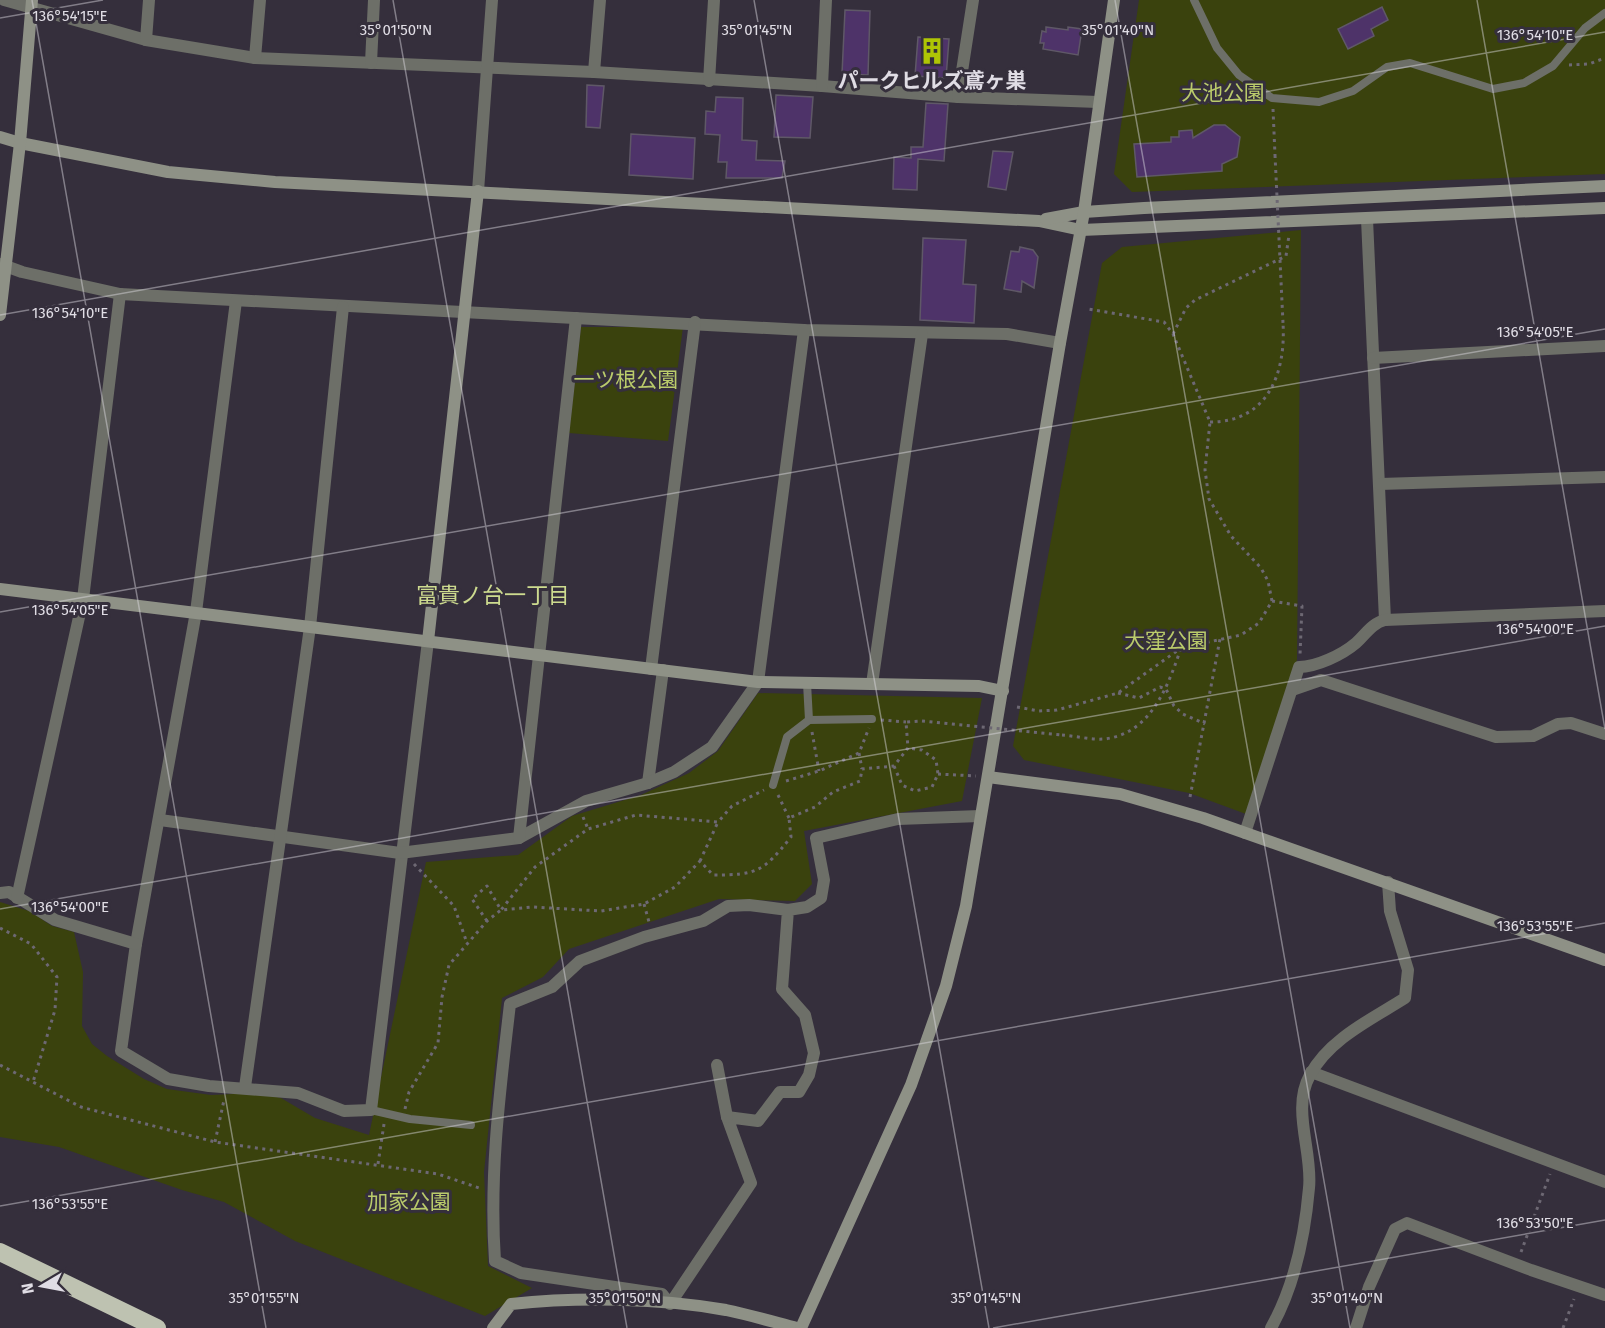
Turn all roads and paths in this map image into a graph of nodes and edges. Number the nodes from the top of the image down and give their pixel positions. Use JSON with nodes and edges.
{"nodes":[{"id":1,"x":4,"y":0,"type":"edge"},
{"id":2,"x":149,"y":0,"type":"edge"},
{"id":3,"x":260,"y":0,"type":"edge"},
{"id":4,"x":374,"y":0,"type":"edge"},
{"id":5,"x":492,"y":0,"type":"edge"},
{"id":6,"x":600,"y":0,"type":"edge"},
{"id":7,"x":714,"y":0,"type":"edge"},
{"id":8,"x":826,"y":0,"type":"edge"},
{"id":9,"x":973,"y":0,"type":"edge"},
{"id":10,"x":1114,"y":0,"type":"edge"},
{"id":11,"x":1194,"y":0,"type":"edge"},
{"id":12,"x":32,"y":5,"type":"edge"},
{"id":13,"x":1605,"y":13,"type":"edge"},
{"id":14,"x":146,"y":40,"type":"junction"},
{"id":15,"x":255,"y":58,"type":"junction"},
{"id":16,"x":1605,"y":58,"type":"edge"},
{"id":17,"x":371,"y":63,"type":"junction"},
{"id":18,"x":1553,"y":66,"type":"junction"},
{"id":19,"x":487,"y":68,"type":"junction"},
{"id":20,"x":594,"y":72,"type":"junction"},
{"id":21,"x":709,"y":81,"type":"junction"},
{"id":22,"x":822,"y":86,"type":"junction"},
{"id":23,"x":958,"y":97,"type":"junction"},
{"id":24,"x":1272,"y":98,"type":"junction"},
{"id":25,"x":1098,"y":102,"type":"junction"},
{"id":26,"x":0,"y":136,"type":"edge"},
{"id":27,"x":20,"y":143,"type":"junction"},
{"id":28,"x":1605,"y":186,"type":"edge"},
{"id":29,"x":478,"y":191,"type":"junction"},
{"id":30,"x":1605,"y":208,"type":"edge"},
{"id":31,"x":1084,"y":212,"type":"junction"},
{"id":32,"x":1367,"y":219,"type":"junction"},
{"id":33,"x":1039,"y":220,"type":"junction"},
{"id":34,"x":1081,"y":230,"type":"junction"},
{"id":35,"x":1289,"y":233,"type":"dead end"},
{"id":36,"x":3,"y":265,"type":"edge"},
{"id":37,"x":120,"y":294,"type":"junction"},
{"id":38,"x":236,"y":301,"type":"junction"},
{"id":39,"x":343,"y":307,"type":"junction"},
{"id":40,"x":1088,"y":309,"type":"dead end"},
{"id":41,"x":464,"y":311,"type":"junction"},
{"id":42,"x":0,"y":315,"type":"edge"},
{"id":43,"x":576,"y":318,"type":"junction"},
{"id":44,"x":695,"y":322,"type":"junction"},
{"id":45,"x":804,"y":330,"type":"junction"},
{"id":46,"x":922,"y":334,"type":"junction"},
{"id":47,"x":1173,"y":334,"type":"junction"},
{"id":48,"x":1060,"y":343,"type":"junction"},
{"id":49,"x":1605,"y":345,"type":"edge"},
{"id":50,"x":1373,"y":358,"type":"junction"},
{"id":51,"x":1210,"y":422,"type":"junction"},
{"id":52,"x":1605,"y":477,"type":"edge"},
{"id":53,"x":1380,"y":484,"type":"junction"},
{"id":54,"x":0,"y":589,"type":"edge"},
{"id":55,"x":83,"y":599,"type":"junction"},
{"id":56,"x":1272,"y":601,"type":"junction"},
{"id":57,"x":1605,"y":611,"type":"edge"},
{"id":58,"x":196,"y":612,"type":"junction"},
{"id":59,"x":1385,"y":620,"type":"junction"},
{"id":60,"x":310,"y":627,"type":"junction"},
{"id":61,"x":1220,"y":639,"type":"junction"},
{"id":62,"x":428,"y":642,"type":"junction"},
{"id":63,"x":1181,"y":648,"type":"junction"},
{"id":64,"x":540,"y":655,"type":"junction"},
{"id":65,"x":1301,"y":667,"type":"junction"},
{"id":66,"x":657,"y":669,"type":"junction"},
{"id":67,"x":758,"y":682,"type":"junction"},
{"id":68,"x":807,"y":683,"type":"junction"},
{"id":69,"x":872,"y":684,"type":"junction"},
{"id":70,"x":1166,"y":688,"type":"junction"},
{"id":71,"x":1292,"y":690,"type":"junction"},
{"id":72,"x":1003,"y":691,"type":"junction"},
{"id":73,"x":1118,"y":693,"type":"junction"},
{"id":74,"x":1017,"y":707,"type":"dead end"},
{"id":75,"x":873,"y":719,"type":"junction"},
{"id":76,"x":809,"y":720,"type":"junction"},
{"id":77,"x":906,"y":722,"type":"junction"},
{"id":78,"x":1204,"y":724,"type":"junction"},
{"id":79,"x":1605,"y":734,"type":"edge"},
{"id":80,"x":908,"y":748,"type":"junction"},
{"id":81,"x":859,"y":753,"type":"junction"},
{"id":82,"x":894,"y":766,"type":"junction"},
{"id":83,"x":862,"y":769,"type":"junction"},
{"id":84,"x":819,"y":771,"type":"junction"},
{"id":85,"x":938,"y":774,"type":"junction"},
{"id":86,"x":988,"y":777,"type":"junction"},
{"id":87,"x":648,"y":783,"type":"junction"},
{"id":88,"x":773,"y":785,"type":"junction"},
{"id":89,"x":1190,"y":797,"type":"dead end"},
{"id":90,"x":980,"y":816,"type":"junction"},
{"id":91,"x":789,"y":818,"type":"junction"},
{"id":92,"x":160,"y":820,"type":"junction"},
{"id":93,"x":718,"y":822,"type":"junction"},
{"id":94,"x":1245,"y":833,"type":"junction"},
{"id":95,"x":281,"y":837,"type":"junction"},
{"id":96,"x":519,"y":838,"type":"junction"},
{"id":97,"x":404,"y":853,"type":"junction"},
{"id":98,"x":700,"y":861,"type":"junction"},
{"id":99,"x":1388,"y":882,"type":"junction"},
{"id":100,"x":0,"y":893,"type":"edge"},
{"id":101,"x":17,"y":898,"type":"junction"},
{"id":102,"x":644,"y":904,"type":"junction"},
{"id":103,"x":501,"y":910,"type":"junction"},
{"id":104,"x":788,"y":910,"type":"junction"},
{"id":105,"x":486,"y":921,"type":"junction"},
{"id":106,"x":0,"y":928,"type":"edge"},
{"id":107,"x":653,"y":935,"type":"junction"},
{"id":108,"x":467,"y":943,"type":"junction"},
{"id":109,"x":136,"y":944,"type":"junction"},
{"id":110,"x":1605,"y":960,"type":"edge"},
{"id":111,"x":0,"y":1065,"type":"edge"},
{"id":112,"x":717,"y":1065,"type":"dead end"},
{"id":113,"x":1311,"y":1072,"type":"junction"},
{"id":114,"x":33,"y":1082,"type":"junction"},
{"id":115,"x":227,"y":1087,"type":"junction"},
{"id":116,"x":245,"y":1087,"type":"junction"},
{"id":117,"x":371,"y":1110,"type":"junction"},
{"id":118,"x":386,"y":1113,"type":"junction"},
{"id":119,"x":402,"y":1117,"type":"junction"},
{"id":120,"x":727,"y":1117,"type":"junction"},
{"id":121,"x":471,"y":1125,"type":"dead end"},
{"id":122,"x":215,"y":1142,"type":"junction"},
{"id":123,"x":1554,"y":1163,"type":"junction"},
{"id":124,"x":378,"y":1164,"type":"junction"},
{"id":125,"x":1605,"y":1182,"type":"edge"},
{"id":126,"x":493,"y":1193,"type":"junction"},
{"id":127,"x":0,"y":1252,"type":"edge"},
{"id":128,"x":1516,"y":1265,"type":"junction"},
{"id":129,"x":1580,"y":1285,"type":"junction"},
{"id":130,"x":1605,"y":1295,"type":"edge"},
{"id":131,"x":670,"y":1304,"type":"junction"},
{"id":132,"x":157,"y":1328,"type":"edge"},
{"id":133,"x":493,"y":1328,"type":"edge"},
{"id":134,"x":799,"y":1328,"type":"edge"},
{"id":135,"x":1271,"y":1328,"type":"edge"},
{"id":136,"x":1356,"y":1328,"type":"edge"},
{"id":137,"x":1563,"y":1328,"type":"edge"}],
"edges":[{"from":1,"to":12,"type":"street"},
{"from":2,"to":14,"type":"street"},
{"from":3,"to":15,"type":"street"},
{"from":4,"to":17,"type":"street"},
{"from":5,"to":19,"type":"street"},
{"from":6,"to":20,"type":"street"},
{"from":7,"to":21,"type":"street"},
{"from":8,"to":22,"type":"street"},
{"from":9,"to":23,"type":"street"},
{"from":10,"to":25,"type":"street"},
{"from":11,"to":24,"type":"lane"},
{"from":12,"to":14,"type":"street"},
{"from":12,"to":27,"type":"street"},
{"from":13,"to":18,"type":"lane"},
{"from":14,"to":15,"type":"street"},
{"from":15,"to":17,"type":"street"},
{"from":16,"to":18,"type":"path"},
{"from":17,"to":19,"type":"street"},
{"from":18,"to":24,"type":"lane"},
{"from":19,"to":20,"type":"street"},
{"from":19,"to":29,"type":"street"},
{"from":20,"to":21,"type":"street"},
{"from":21,"to":22,"type":"street"},
{"from":22,"to":23,"type":"street"},
{"from":23,"to":25,"type":"street"},
{"from":24,"to":51,"type":"path","bridge":true},
{"from":25,"to":31,"type":"street"},
{"from":26,"to":27,"type":"street"},
{"from":27,"to":29,"type":"street"},
{"from":27,"to":36,"type":"street"},
{"from":28,"to":31,"type":"street"},
{"from":29,"to":33,"type":"street"},
{"from":29,"to":41,"type":"street"},
{"from":30,"to":32,"type":"street"},
{"from":31,"to":33,"type":"street"},
{"from":31,"to":34,"type":"street"},
{"from":32,"to":34,"type":"street"},
{"from":32,"to":50,"type":"street"},
{"from":33,"to":34,"type":"street"},
{"from":34,"to":48,"type":"street"},
{"from":35,"to":47,"type":"path"},
{"from":36,"to":37,"type":"street"},
{"from":36,"to":42,"type":"street"},
{"from":37,"to":38,"type":"street"},
{"from":37,"to":55,"type":"street"},
{"from":38,"to":39,"type":"street"},
{"from":38,"to":58,"type":"street"},
{"from":39,"to":41,"type":"street"},
{"from":39,"to":60,"type":"street"},
{"from":40,"to":47,"type":"path"},
{"from":41,"to":43,"type":"street"},
{"from":41,"to":62,"type":"street"},
{"from":43,"to":44,"type":"street"},
{"from":43,"to":64,"type":"street"},
{"from":44,"to":45,"type":"street"},
{"from":44,"to":66,"type":"street"},
{"from":45,"to":46,"type":"street"},
{"from":45,"to":67,"type":"street"},
{"from":46,"to":48,"type":"street"},
{"from":46,"to":69,"type":"street"},
{"from":47,"to":51,"type":"path"},
{"from":48,"to":72,"type":"street"},
{"from":49,"to":50,"type":"street"},
{"from":50,"to":53,"type":"street"},
{"from":51,"to":56,"type":"path"},
{"from":52,"to":53,"type":"street"},
{"from":53,"to":59,"type":"street"},
{"from":54,"to":55,"type":"street"},
{"from":55,"to":58,"type":"street"},
{"from":55,"to":101,"type":"street"},
{"from":56,"to":61,"type":"path"},
{"from":56,"to":65,"type":"path"},
{"from":57,"to":59,"type":"street"},
{"from":58,"to":60,"type":"street"},
{"from":58,"to":92,"type":"street"},
{"from":59,"to":65,"type":"street"},
{"from":60,"to":62,"type":"street"},
{"from":60,"to":95,"type":"street"},
{"from":61,"to":63,"type":"path"},
{"from":61,"to":78,"type":"path"},
{"from":62,"to":64,"type":"street"},
{"from":62,"to":97,"type":"street"},
{"from":63,"to":70,"type":"path"},
{"from":63,"to":73,"type":"path"},
{"from":64,"to":66,"type":"street"},
{"from":64,"to":96,"type":"street"},
{"from":65,"to":71,"type":"street"},
{"from":66,"to":67,"type":"street"},
{"from":66,"to":87,"type":"street"},
{"from":67,"to":68,"type":"street"},
{"from":67,"to":87,"type":"street"},
{"from":68,"to":69,"type":"street"},
{"from":68,"to":76,"type":"lane"},
{"from":69,"to":72,"type":"street"},
{"from":70,"to":73,"type":"path"},
{"from":70,"to":77,"type":"path","bridge":true},
{"from":70,"to":78,"type":"path"},
{"from":71,"to":79,"type":"street"},
{"from":71,"to":94,"type":"street"},
{"from":72,"to":86,"type":"street"},
{"from":73,"to":74,"type":"path"},
{"from":75,"to":76,"type":"lane"},
{"from":75,"to":77,"type":"path"},
{"from":75,"to":81,"type":"path"},
{"from":76,"to":84,"type":"path"},
{"from":76,"to":88,"type":"lane"},
{"from":77,"to":80,"type":"path"},
{"from":78,"to":89,"type":"path"},
{"from":80,"to":82,"type":"path"},
{"from":80,"to":85,"type":"path"},
{"from":81,"to":83,"type":"path"},
{"from":81,"to":84,"type":"path"},
{"from":82,"to":83,"type":"path"},
{"from":82,"to":85,"type":"path"},
{"from":83,"to":91,"type":"path"},
{"from":84,"to":88,"type":"path"},
{"from":85,"to":86,"type":"path"},
{"from":86,"to":90,"type":"street"},
{"from":86,"to":94,"type":"street"},
{"from":87,"to":96,"type":"street"},
{"from":88,"to":91,"type":"path"},
{"from":88,"to":93,"type":"path"},
{"from":90,"to":104,"type":"street"},
{"from":90,"to":134,"type":"street"},
{"from":91,"to":98,"type":"path"},
{"from":92,"to":95,"type":"street"},
{"from":92,"to":109,"type":"street"},
{"from":93,"to":98,"type":"path"},
{"from":93,"to":103,"type":"path"},
{"from":94,"to":99,"type":"street"},
{"from":95,"to":97,"type":"street"},
{"from":95,"to":116,"type":"street"},
{"from":96,"to":97,"type":"street"},
{"from":97,"to":108,"type":"path"},
{"from":97,"to":117,"type":"street"},
{"from":98,"to":102,"type":"path"},
{"from":99,"to":110,"type":"street"},
{"from":99,"to":113,"type":"street"},
{"from":100,"to":101,"type":"street"},
{"from":101,"to":109,"type":"street"},
{"from":102,"to":103,"type":"path"},
{"from":102,"to":107,"type":"path"},
{"from":103,"to":105,"type":"path"},
{"from":103,"to":105,"type":"path"},
{"from":104,"to":107,"type":"street"},
{"from":104,"to":120,"type":"street"},
{"from":105,"to":108,"type":"path"},
{"from":106,"to":114,"type":"path"},
{"from":107,"to":126,"type":"street"},
{"from":108,"to":119,"type":"path"},
{"from":109,"to":115,"type":"street"},
{"from":111,"to":114,"type":"path"},
{"from":112,"to":120,"type":"street"},
{"from":113,"to":123,"type":"street"},
{"from":113,"to":135,"type":"street"},
{"from":114,"to":122,"type":"path"},
{"from":115,"to":116,"type":"street"},
{"from":115,"to":122,"type":"path"},
{"from":116,"to":117,"type":"street"},
{"from":117,"to":118,"type":"lane"},
{"from":118,"to":119,"type":"lane"},
{"from":118,"to":124,"type":"path"},
{"from":119,"to":121,"type":"lane"},
{"from":120,"to":131,"type":"street"},
{"from":122,"to":124,"type":"path"},
{"from":123,"to":125,"type":"street"},
{"from":123,"to":128,"type":"path"},
{"from":124,"to":126,"type":"path"},
{"from":126,"to":131,"type":"street"},
{"from":127,"to":132,"type":"highway"},
{"from":128,"to":129,"type":"street"},
{"from":128,"to":136,"type":"street"},
{"from":129,"to":130,"type":"street"},
{"from":129,"to":137,"type":"path"},
{"from":131,"to":133,"type":"street"},
{"from":131,"to":134,"type":"street"}]}
